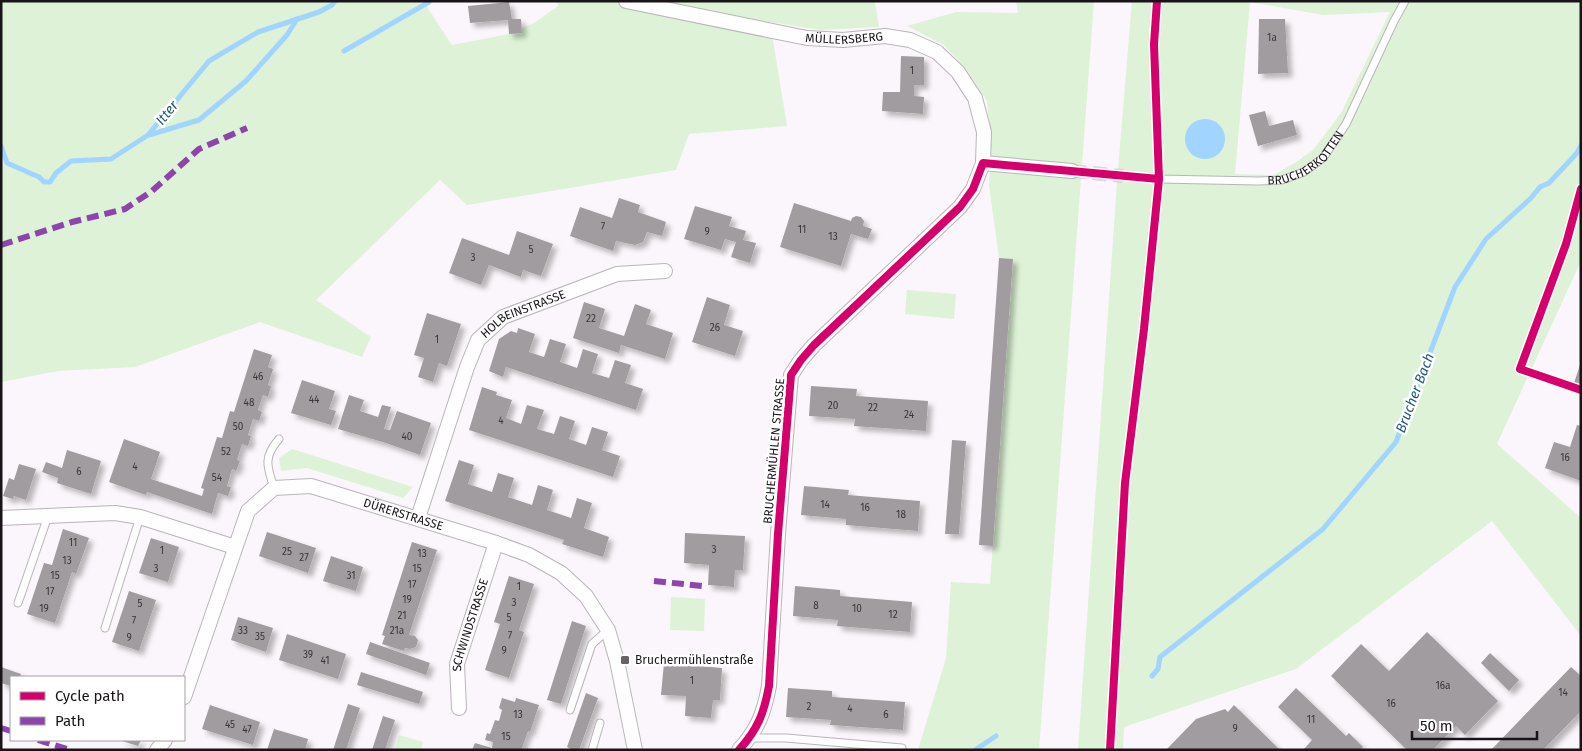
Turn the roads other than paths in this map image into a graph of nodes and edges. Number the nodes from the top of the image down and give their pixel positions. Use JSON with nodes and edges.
{"nodes":[{"id":1,"x":626,"y":1,"type":"edge"},
{"id":2,"x":1405,"y":1,"type":"edge"},
{"id":3,"x":983,"y":163,"type":"junction"},
{"id":4,"x":1072,"y":171,"type":"tunnel mouth"},
{"id":5,"x":1123,"y":176,"type":"tunnel mouth"},
{"id":6,"x":665,"y":271,"type":"dead end"},
{"id":7,"x":279,"y":439,"type":"dead end"},
{"id":8,"x":274,"y":488,"type":"junction"},
{"id":9,"x":48,"y":516,"type":"junction"},
{"id":10,"x":140,"y":517,"type":"junction"},
{"id":11,"x":1,"y":518,"type":"edge"},
{"id":12,"x":418,"y":518,"type":"junction"},
{"id":13,"x":496,"y":543,"type":"junction"},
{"id":14,"x":235,"y":547,"type":"junction"},
{"id":15,"x":18,"y":603,"type":"dead end"},
{"id":16,"x":105,"y":628,"type":"dead end"},
{"id":17,"x":608,"y":630,"type":"junction"},
{"id":18,"x":185,"y":694,"type":"edge"},
{"id":19,"x":459,"y":708,"type":"dead end"},
{"id":20,"x":570,"y":710,"type":"dead end"},
{"id":21,"x":600,"y":723,"type":"dead end"},
{"id":22,"x":749,"y":738,"type":"junction"},
{"id":23,"x":902,"y":748,"type":"dead end"},
{"id":24,"x":592,"y":750,"type":"edge"},
{"id":25,"x":635,"y":750,"type":"edge"},
{"id":26,"x":739,"y":750,"type":"edge"}],
"edges":[{"from":1,"to":3,"type":"street","name":"MÜLLERSBERG"},
{"from":2,"to":5,"type":"lane","name":"BRUCHERKOTTEN"},
{"from":3,"to":4,"type":"street"},
{"from":3,"to":22,"type":"street","name":"BRUCHERMÜHLEN STRASSE"},
{"from":6,"to":12,"type":"street","name":"HOLBEINSTRASSE"},
{"from":7,"to":8,"type":"lane"},
{"from":8,"to":12,"type":"street","name":"DÜRERSTRASSE"},
{"from":8,"to":14,"type":"street"},
{"from":9,"to":10,"type":"street"},
{"from":9,"to":11,"type":"street"},
{"from":9,"to":15,"type":"lane"},
{"from":10,"to":14,"type":"street"},
{"from":10,"to":16,"type":"lane"},
{"from":12,"to":13,"type":"street","name":"DÜRERSTRASSE"},
{"from":13,"to":17,"type":"street","name":"DÜRERSTRASSE"},
{"from":13,"to":19,"type":"street","name":"SCHWINDSTRASSE"},
{"from":14,"to":18,"type":"street"},
{"from":17,"to":20,"type":"lane"},
{"from":17,"to":25,"type":"street","name":"DÜRERSTRASSE"},
{"from":21,"to":24,"type":"lane"},
{"from":22,"to":23,"type":"lane"},
{"from":22,"to":26,"type":"street","name":"BRUCHERMÜHLEN STRASSE"}]}
